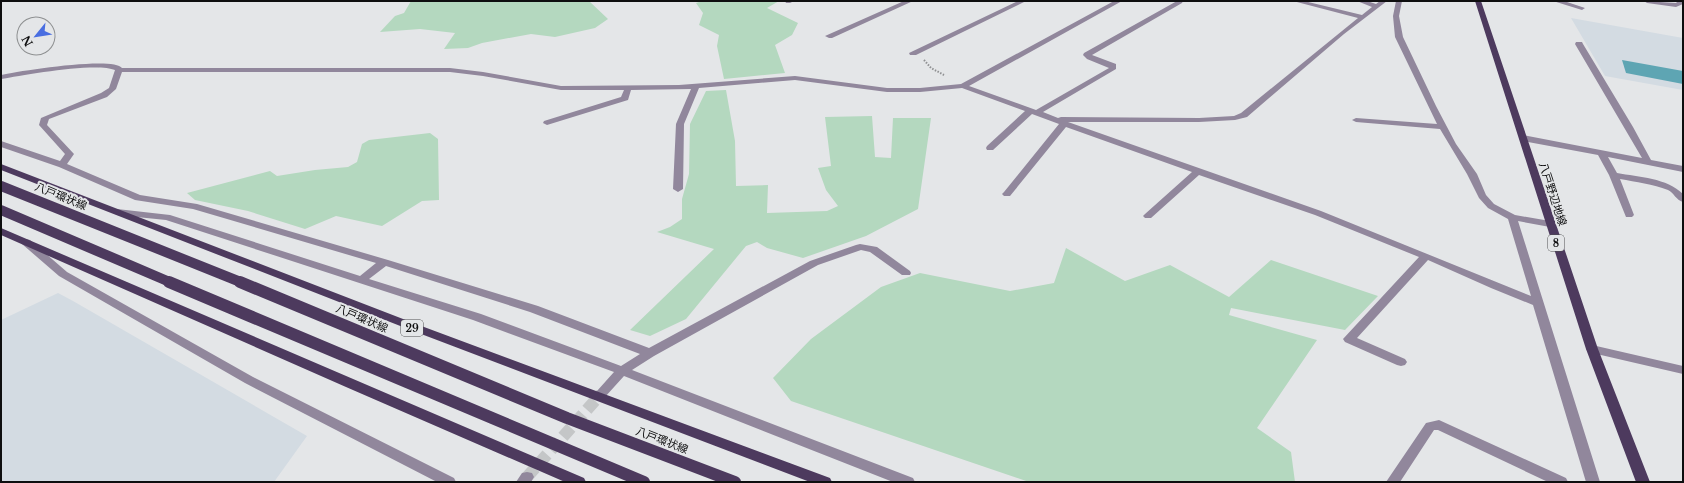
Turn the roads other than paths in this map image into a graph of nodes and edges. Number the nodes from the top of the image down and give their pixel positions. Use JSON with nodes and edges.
{"nodes":[{"id":1,"x":910,"y":1,"type":"edge"},
{"id":2,"x":1023,"y":1,"type":"edge"},
{"id":3,"x":1119,"y":1,"type":"edge"},
{"id":4,"x":1296,"y":1,"type":"edge"},
{"id":5,"x":1360,"y":1,"type":"edge"},
{"id":6,"x":1399,"y":1,"type":"edge"},
{"id":7,"x":1478,"y":1,"type":"edge"},
{"id":8,"x":1556,"y":1,"type":"edge"},
{"id":9,"x":1647,"y":1,"type":"edge"},
{"id":10,"x":1681,"y":1,"type":"edge"},
{"id":11,"x":1180,"y":2,"type":"dead end"},
{"id":12,"x":1380,"y":3,"type":"edge"},
{"id":13,"x":1582,"y":8,"type":"dead end"},
{"id":14,"x":1363,"y":17,"type":"junction"},
{"id":15,"x":829,"y":36,"type":"dead end"},
{"id":16,"x":1579,"y":44,"type":"dead end"},
{"id":17,"x":913,"y":53,"type":"road end"},
{"id":18,"x":120,"y":70,"type":"junction"},
{"id":19,"x":1,"y":77,"type":"edge"},
{"id":20,"x":696,"y":86,"type":"junction"},
{"id":21,"x":963,"y":86,"type":"junction"},
{"id":22,"x":628,"y":88,"type":"junction"},
{"id":23,"x":1033,"y":112,"type":"junction"},
{"id":24,"x":1051,"y":119,"type":"junction"},
{"id":25,"x":1356,"y":120,"type":"dead end"},
{"id":26,"x":547,"y":123,"type":"dead end"},
{"id":27,"x":1064,"y":124,"type":"junction"},
{"id":28,"x":1443,"y":127,"type":"junction"},
{"id":29,"x":1523,"y":138,"type":"junction"},
{"id":30,"x":1,"y":144,"type":"edge"},
{"id":31,"x":990,"y":148,"type":"dead end"},
{"id":32,"x":1601,"y":152,"type":"junction"},
{"id":33,"x":1648,"y":162,"type":"junction"},
{"id":34,"x":62,"y":165,"type":"junction"},
{"id":35,"x":1,"y":167,"type":"edge"},
{"id":36,"x":1683,"y":169,"type":"edge"},
{"id":37,"x":1198,"y":172,"type":"junction"},
{"id":38,"x":1614,"y":175,"type":"junction"},
{"id":39,"x":1,"y":186,"type":"edge"},
{"id":40,"x":678,"y":189,"type":"dead end"},
{"id":41,"x":1007,"y":194,"type":"dead end"},
{"id":42,"x":1683,"y":199,"type":"edge"},
{"id":43,"x":1,"y":210,"type":"edge"},
{"id":44,"x":117,"y":212,"type":"junction"},
{"id":45,"x":1629,"y":215,"type":"dead end"},
{"id":46,"x":1148,"y":216,"type":"dead end"},
{"id":47,"x":1512,"y":217,"type":"junction"},
{"id":48,"x":1550,"y":224,"type":"junction"},
{"id":49,"x":1,"y":231,"type":"edge"},
{"id":50,"x":26,"y":242,"type":"junction"},
{"id":51,"x":1426,"y":256,"type":"junction"},
{"id":52,"x":384,"y":262,"type":"junction"},
{"id":53,"x":906,"y":273,"type":"dead end"},
{"id":54,"x":362,"y":278,"type":"junction"},
{"id":55,"x":1537,"y":302,"type":"junction"},
{"id":56,"x":1592,"y":349,"type":"junction"},
{"id":57,"x":650,"y":353,"type":"junction"},
{"id":58,"x":1401,"y":362,"type":"dead end"},
{"id":59,"x":1683,"y":370,"type":"edge"},
{"id":60,"x":622,"y":371,"type":"junction"},
{"id":61,"x":601,"y":394,"type":"tunnel mouth"},
{"id":62,"x":431,"y":479,"type":"edge"},
{"id":63,"x":449,"y":482,"type":"edge"},
{"id":64,"x":579,"y":482,"type":"edge"},
{"id":65,"x":644,"y":482,"type":"edge"},
{"id":66,"x":735,"y":482,"type":"edge"},
{"id":67,"x":825,"y":482,"type":"edge"},
{"id":68,"x":908,"y":482,"type":"edge"},
{"id":69,"x":1393,"y":482,"type":"edge"},
{"id":70,"x":1561,"y":482,"type":"edge"},
{"id":71,"x":1593,"y":482,"type":"edge"},
{"id":72,"x":1643,"y":482,"type":"edge"}],
"edges":[{"from":1,"to":15,"type":"street"},
{"from":2,"to":17,"type":"street"},
{"from":3,"to":21,"type":"street"},
{"from":4,"to":14,"type":"street"},
{"from":5,"to":12,"type":"street"},
{"from":6,"to":28,"type":"street"},
{"from":7,"to":29,"type":"main road","name":"八戸野辺地線","number":"8"},
{"from":8,"to":13,"type":"street"},
{"from":9,"to":10,"type":"street"},
{"from":11,"to":23,"type":"street"},
{"from":12,"to":14,"type":"street"},
{"from":14,"to":24,"type":"street"},
{"from":16,"to":33,"type":"street"},
{"from":18,"to":19,"type":"street"},
{"from":18,"to":22,"type":"street"},
{"from":18,"to":34,"type":"street"},
{"from":20,"to":21,"type":"street"},
{"from":20,"to":22,"type":"street"},
{"from":20,"to":40,"type":"street"},
{"from":21,"to":23,"type":"street"},
{"from":22,"to":26,"type":"street"},
{"from":23,"to":24,"type":"street"},
{"from":23,"to":31,"type":"street"},
{"from":24,"to":27,"type":"street"},
{"from":25,"to":28,"type":"street"},
{"from":27,"to":37,"type":"street"},
{"from":27,"to":41,"type":"street"},
{"from":28,"to":47,"type":"street"},
{"from":29,"to":32,"type":"street"},
{"from":29,"to":48,"type":"main road","name":"八戸野辺地線","number":"8"},
{"from":30,"to":34,"type":"street"},
{"from":32,"to":33,"type":"street"},
{"from":32,"to":38,"type":"street"},
{"from":33,"to":36,"type":"street"},
{"from":34,"to":52,"type":"street"},
{"from":35,"to":44,"type":"main road","number":"29"},
{"from":37,"to":46,"type":"street"},
{"from":37,"to":51,"type":"street"},
{"from":38,"to":42,"type":"street"},
{"from":38,"to":45,"type":"street"},
{"from":39,"to":66,"type":"main road","name":"八戸環状線","number":"29","bridge":true},
{"from":43,"to":65,"type":"main road","bridge":true},
{"from":44,"to":54,"type":"street"},
{"from":44,"to":67,"type":"main road","number":"29"},
{"from":47,"to":48,"type":"street"},
{"from":47,"to":55,"type":"street"},
{"from":48,"to":56,"type":"main road","name":"八戸野辺地線","number":"8"},
{"from":49,"to":50,"type":"main road"},
{"from":50,"to":62,"type":"street"},
{"from":50,"to":64,"type":"main road"},
{"from":51,"to":55,"type":"street"},
{"from":51,"to":58,"type":"street"},
{"from":52,"to":54,"type":"street"},
{"from":52,"to":57,"type":"street"},
{"from":53,"to":57,"type":"street"},
{"from":54,"to":60,"type":"street"},
{"from":55,"to":71,"type":"street"},
{"from":56,"to":59,"type":"street"},
{"from":56,"to":72,"type":"main road","name":"八戸野辺地線","number":"8"},
{"from":57,"to":60,"type":"street"},
{"from":60,"to":61,"type":"street"},
{"from":60,"to":68,"type":"street"},
{"from":62,"to":63,"type":"street"},
{"from":69,"to":70,"type":"street"}]}
